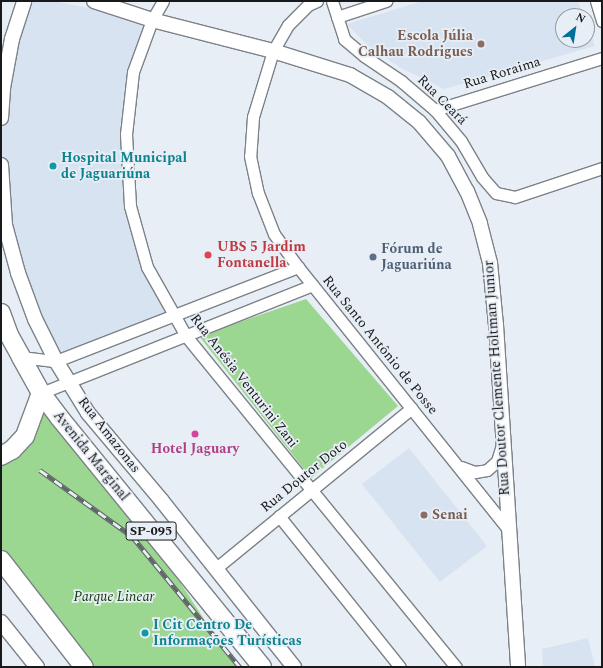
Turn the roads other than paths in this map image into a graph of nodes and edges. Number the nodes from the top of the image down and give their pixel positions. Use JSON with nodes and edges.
{"nodes":[{"id":1,"x":24,"y":1,"type":"edge"},
{"id":2,"x":94,"y":1,"type":"edge"},
{"id":3,"x":163,"y":1,"type":"edge"},
{"id":4,"x":316,"y":1,"type":"edge"},
{"id":5,"x":332,"y":1,"type":"edge"},
{"id":6,"x":386,"y":1,"type":"edge"},
{"id":7,"x":596,"y":1,"type":"edge"},
{"id":8,"x":337,"y":17,"type":"junction"},
{"id":9,"x":152,"y":20,"type":"junction"},
{"id":10,"x":602,"y":21,"type":"edge"},
{"id":11,"x":273,"y":51,"type":"junction"},
{"id":12,"x":602,"y":58,"type":"edge"},
{"id":13,"x":435,"y":110,"type":"junction"},
{"id":14,"x":1,"y":118,"type":"edge"},
{"id":15,"x":1,"y":165,"type":"edge"},
{"id":16,"x":602,"y":168,"type":"edge"},
{"id":17,"x":298,"y":267,"type":"junction"},
{"id":18,"x":312,"y":285,"type":"junction"},
{"id":19,"x":1,"y":313,"type":"edge"},
{"id":20,"x":174,"y":315,"type":"junction"},
{"id":21,"x":186,"y":336,"type":"junction"},
{"id":22,"x":1,"y":349,"type":"edge"},
{"id":23,"x":21,"y":357,"type":"junction"},
{"id":24,"x":56,"y":361,"type":"junction"},
{"id":25,"x":69,"y":382,"type":"junction"},
{"id":26,"x":42,"y":393,"type":"junction"},
{"id":27,"x":412,"y":408,"type":"junction"},
{"id":28,"x":503,"y":442,"type":"junction"},
{"id":29,"x":1,"y":456,"type":"edge"},
{"id":30,"x":460,"y":467,"type":"junction"},
{"id":31,"x":311,"y":489,"type":"junction"},
{"id":32,"x":279,"y":516,"type":"junction"},
{"id":33,"x":509,"y":530,"type":"junction"},
{"id":34,"x":1,"y":560,"type":"edge"},
{"id":35,"x":215,"y":569,"type":"junction"},
{"id":36,"x":1,"y":622,"type":"edge"},
{"id":37,"x":37,"y":667,"type":"edge"},
{"id":38,"x":84,"y":667,"type":"edge"},
{"id":39,"x":262,"y":667,"type":"edge"},
{"id":40,"x":294,"y":667,"type":"edge"},
{"id":41,"x":400,"y":667,"type":"edge"},
{"id":42,"x":456,"y":667,"type":"edge"},
{"id":43,"x":518,"y":667,"type":"edge"}],
"edges":[{"from":1,"to":14,"type":"street"},
{"from":2,"to":9,"type":"street","name":"Rua Doutor Clemente Holtman Junior"},
{"from":3,"to":9,"type":"street","name":"Rua Anésia Venturini Zani"},
{"from":4,"to":11,"type":"street","name":"Rua Santo Antônio de Posse"},
{"from":5,"to":8,"type":"street","name":"Rua Ceará"},
{"from":6,"to":8,"type":"street"},
{"from":7,"to":10,"type":"street"},
{"from":8,"to":13,"type":"street","name":"Rua Ceará"},
{"from":9,"to":11,"type":"street","name":"Rua Doutor Clemente Holtman Junior"},
{"from":9,"to":20,"type":"street","name":"Rua Anésia Venturini Zani"},
{"from":11,"to":17,"type":"street","name":"Rua Santo Antônio de Posse"},
{"from":11,"to":28,"type":"street","name":"Rua Doutor Clemente Holtman Junior"},
{"from":12,"to":13,"type":"street","name":"Rua Roraima"},
{"from":13,"to":16,"type":"street","name":"Rua Ceará"},
{"from":15,"to":24,"type":"street","name":"Rua Amazonas"},
{"from":17,"to":18,"type":"street","name":"Rua Santo Antônio de Posse"},
{"from":17,"to":20,"type":"street"},
{"from":18,"to":21,"type":"street"},
{"from":18,"to":27,"type":"street","name":"Rua Santo Antônio de Posse"},
{"from":19,"to":23,"type":"main road","number":"SP-095"},
{"from":20,"to":21,"type":"street","name":"Rua Anésia Venturini Zani"},
{"from":20,"to":24,"type":"street"},
{"from":21,"to":25,"type":"street"},
{"from":21,"to":31,"type":"street","name":"Rua Anésia Venturini Zani"},
{"from":22,"to":23,"type":"main road"},
{"from":23,"to":24,"type":"street"},
{"from":23,"to":26,"type":"main road","number":"SP-095"},
{"from":24,"to":25,"type":"street","name":"Rua Amazonas"},
{"from":25,"to":26,"type":"street"},
{"from":25,"to":35,"type":"street","name":"Rua Amazonas"},
{"from":26,"to":29,"type":"main road"},
{"from":26,"to":39,"type":"main road","name":"Avenida Marginal","number":"SP-095"},
{"from":27,"to":30,"type":"street","name":"Rua Santo Antônio de Posse"},
{"from":27,"to":31,"type":"street","name":"Rua Doutor Doto"},
{"from":28,"to":30,"type":"street"},
{"from":28,"to":33,"type":"street","name":"Rua Doutor Clemente Holtman Junior"},
{"from":30,"to":33,"type":"street","name":"Rua Santo Antônio de Posse"},
{"from":31,"to":32,"type":"street","name":"Rua Doutor Doto"},
{"from":31,"to":42,"type":"street","name":"Rua Anésia Venturini Zani"},
{"from":32,"to":35,"type":"street","name":"Rua Doutor Doto"},
{"from":32,"to":41,"type":"street"},
{"from":33,"to":43,"type":"street","name":"Rua Doutor Clemente Holtman Junior"},
{"from":34,"to":38,"type":"main road"},
{"from":35,"to":40,"type":"street","name":"Rua Amazonas"},
{"from":36,"to":37,"type":"street"}]}
